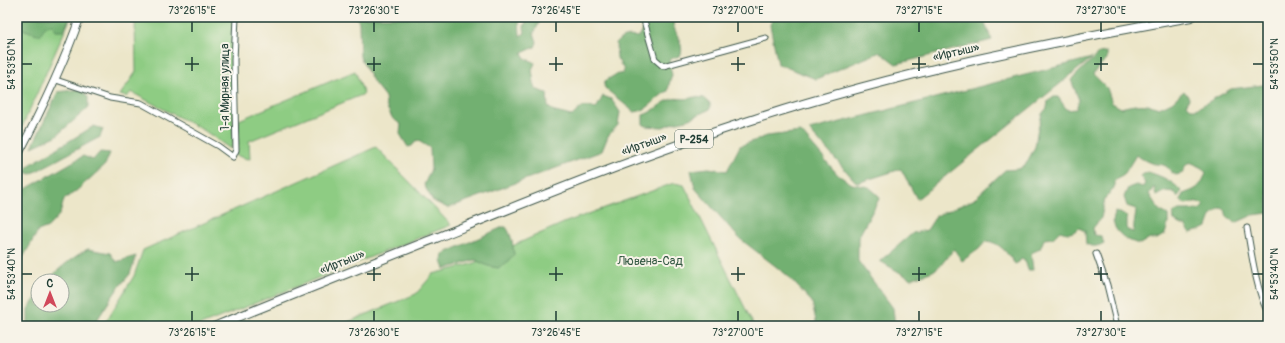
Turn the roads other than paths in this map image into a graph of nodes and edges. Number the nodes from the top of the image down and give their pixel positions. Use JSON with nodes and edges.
{"nodes":[{"id":1,"x":80,"y":17,"type":"edge"},
{"id":2,"x":236,"y":17,"type":"edge"},
{"id":3,"x":642,"y":17,"type":"edge"},
{"id":4,"x":1192,"y":17,"type":"edge"},
{"id":5,"x":766,"y":38,"type":"dead end"},
{"id":6,"x":56,"y":80,"type":"junction"},
{"id":7,"x":17,"y":157,"type":"edge"},
{"id":8,"x":1246,"y":228,"type":"dead end"},
{"id":9,"x":1096,"y":254,"type":"dead end"},
{"id":10,"x":1268,"y":312,"type":"edge"},
{"id":11,"x":222,"y":325,"type":"edge"},
{"id":12,"x":1117,"y":326,"type":"edge"}],
"edges":[{"from":1,"to":6,"type":"main road"},
{"from":2,"to":6,"type":"street","name":"1-я Мирная улица"},
{"from":3,"to":5,"type":"street"},
{"from":4,"to":11,"type":"highway","name":"«Иртыш»","number":"Р-254"},
{"from":6,"to":7,"type":"main road"},
{"from":8,"to":10,"type":"street"},
{"from":9,"to":12,"type":"street"}]}
